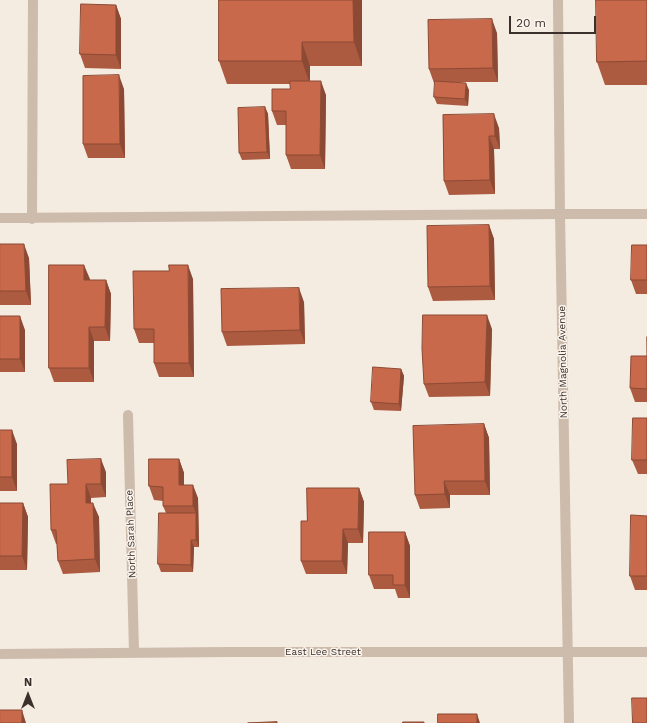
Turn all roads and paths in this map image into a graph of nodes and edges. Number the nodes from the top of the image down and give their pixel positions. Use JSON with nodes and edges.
{"nodes":[{"id":1,"x":33,"y":0,"type":"edge"},
{"id":2,"x":558,"y":0,"type":"edge"},
{"id":3,"x":560,"y":214,"type":"junction"},
{"id":4,"x":647,"y":214,"type":"edge"},
{"id":5,"x":0,"y":218,"type":"edge"},
{"id":6,"x":32,"y":219,"type":"junction"},
{"id":7,"x":128,"y":415,"type":"dead end"},
{"id":8,"x":568,"y":651,"type":"junction"},
{"id":9,"x":134,"y":652,"type":"junction"},
{"id":10,"x":647,"y":652,"type":"edge"},
{"id":11,"x":0,"y":654,"type":"edge"},
{"id":12,"x":569,"y":723,"type":"edge"}],
"edges":[{"from":1,"to":6,"type":"street"},
{"from":2,"to":3,"type":"street","name":"North Magnolia Avenue"},
{"from":3,"to":4,"type":"street"},
{"from":3,"to":6,"type":"street"},
{"from":3,"to":8,"type":"street","name":"North Magnolia Avenue"},
{"from":5,"to":6,"type":"street"},
{"from":7,"to":9,"type":"street","name":"North Sarah Place"},
{"from":8,"to":9,"type":"street","name":"East Lee Street"},
{"from":8,"to":10,"type":"street","name":"East Lee Street"},
{"from":8,"to":12,"type":"street","name":"North Magnolia Avenue"},
{"from":9,"to":11,"type":"street","name":"East Lee Street"}]}
